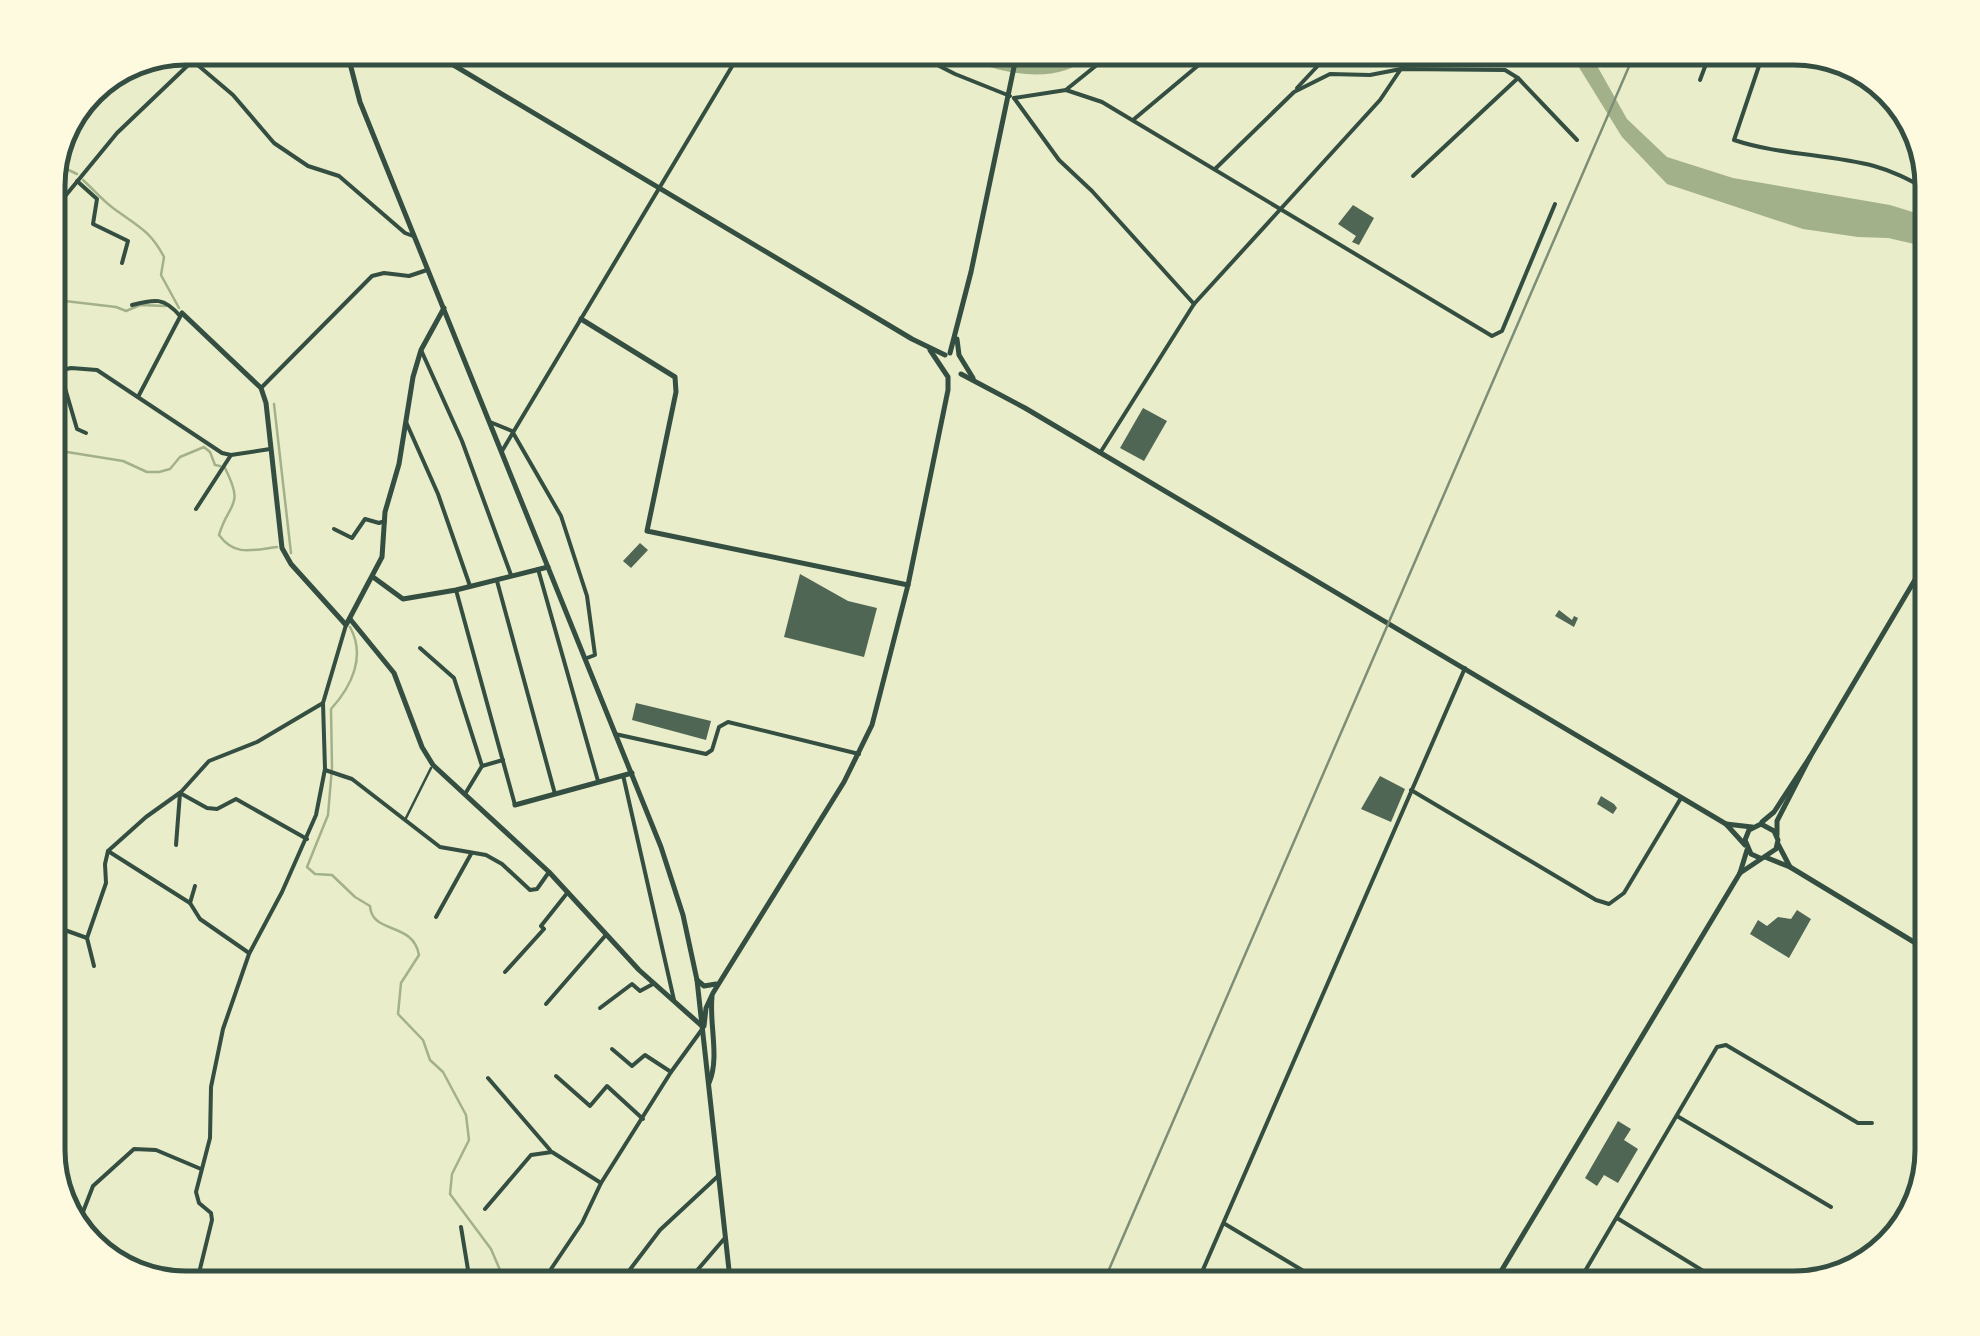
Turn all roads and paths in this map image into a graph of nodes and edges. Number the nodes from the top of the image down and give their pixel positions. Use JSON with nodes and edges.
{"nodes":[{"id":1,"x":189,"y":65,"type":"edge"},
{"id":2,"x":196,"y":65,"type":"edge"},
{"id":3,"x":351,"y":65,"type":"edge"},
{"id":4,"x":454,"y":65,"type":"edge"},
{"id":5,"x":734,"y":65,"type":"edge"},
{"id":6,"x":937,"y":65,"type":"edge"},
{"id":7,"x":1015,"y":65,"type":"edge"},
{"id":8,"x":1097,"y":65,"type":"edge"},
{"id":9,"x":1199,"y":65,"type":"edge"},
{"id":10,"x":1319,"y":65,"type":"edge"},
{"id":11,"x":1404,"y":65,"type":"edge"},
{"id":12,"x":1706,"y":65,"type":"edge"},
{"id":13,"x":1759,"y":65,"type":"edge"},
{"id":14,"x":1401,"y":69,"type":"junction"},
{"id":15,"x":1518,"y":78,"type":"junction"},
{"id":16,"x":1700,"y":80,"type":"dead end"},
{"id":17,"x":1066,"y":90,"type":"junction"},
{"id":18,"x":1294,"y":92,"type":"junction"},
{"id":19,"x":1011,"y":94,"type":"junction"},
{"id":20,"x":1133,"y":120,"type":"junction"},
{"id":21,"x":1577,"y":140,"type":"dead end"},
{"id":22,"x":1214,"y":168,"type":"junction"},
{"id":23,"x":1413,"y":176,"type":"dead end"},
{"id":24,"x":77,"y":181,"type":"junction"},
{"id":25,"x":1915,"y":182,"type":"edge"},
{"id":26,"x":660,"y":189,"type":"junction"},
{"id":27,"x":65,"y":196,"type":"edge"},
{"id":28,"x":1555,"y":204,"type":"dead end"},
{"id":29,"x":1278,"y":210,"type":"junction"},
{"id":30,"x":414,"y":236,"type":"junction"},
{"id":31,"x":122,"y":263,"type":"dead end"},
{"id":32,"x":428,"y":270,"type":"junction"},
{"id":33,"x":1194,"y":304,"type":"junction"},
{"id":34,"x":132,"y":305,"type":"dead end"},
{"id":35,"x":444,"y":308,"type":"junction"},
{"id":36,"x":181,"y":314,"type":"junction"},
{"id":37,"x":581,"y":320,"type":"junction"},
{"id":38,"x":956,"y":336,"type":"junction"},
{"id":39,"x":422,"y":350,"type":"junction"},
{"id":40,"x":959,"y":355,"type":"junction"},
{"id":41,"x":945,"y":357,"type":"junction"},
{"id":42,"x":65,"y":370,"type":"edge"},
{"id":43,"x":957,"y":374,"type":"junction"},
{"id":44,"x":65,"y":387,"type":"edge"},
{"id":45,"x":261,"y":388,"type":"junction"},
{"id":46,"x":138,"y":397,"type":"junction"},
{"id":47,"x":405,"y":419,"type":"junction"},
{"id":48,"x":490,"y":422,"type":"junction"},
{"id":49,"x":512,"y":431,"type":"junction"},
{"id":50,"x":86,"y":433,"type":"dead end"},
{"id":51,"x":270,"y":450,"type":"junction"},
{"id":52,"x":502,"y":450,"type":"junction"},
{"id":53,"x":1100,"y":453,"type":"junction"},
{"id":54,"x":230,"y":455,"type":"junction"},
{"id":55,"x":196,"y":509,"type":"dead end"},
{"id":56,"x":385,"y":521,"type":"junction"},
{"id":57,"x":334,"y":529,"type":"dead end"},
{"id":58,"x":548,"y":566,"type":"junction"},
{"id":59,"x":538,"y":569,"type":"junction"},
{"id":60,"x":511,"y":576,"type":"junction"},
{"id":61,"x":373,"y":577,"type":"junction"},
{"id":62,"x":497,"y":579,"type":"junction"},
{"id":63,"x":1915,"y":580,"type":"edge"},
{"id":64,"x":908,"y":584,"type":"junction"},
{"id":65,"x":470,"y":586,"type":"junction"},
{"id":66,"x":456,"y":590,"type":"junction"},
{"id":67,"x":348,"y":622,"type":"junction"},
{"id":68,"x":420,"y":648,"type":"dead end"},
{"id":69,"x":585,"y":658,"type":"junction"},
{"id":70,"x":1465,"y":668,"type":"junction"},
{"id":71,"x":322,"y":703,"type":"junction"},
{"id":72,"x":616,"y":734,"type":"junction"},
{"id":73,"x":859,"y":754,"type":"junction"},
{"id":74,"x":1810,"y":757,"type":"junction"},
{"id":75,"x":503,"y":760,"type":"junction"},
{"id":76,"x":433,"y":766,"type":"junction"},
{"id":77,"x":482,"y":766,"type":"junction"},
{"id":78,"x":329,"y":771,"type":"junction"},
{"id":79,"x":632,"y":773,"type":"junction"},
{"id":80,"x":624,"y":775,"type":"junction"},
{"id":81,"x":598,"y":782,"type":"junction"},
{"id":82,"x":1411,"y":790,"type":"junction"},
{"id":83,"x":180,"y":794,"type":"junction"},
{"id":84,"x":555,"y":794,"type":"junction"},
{"id":85,"x":464,"y":795,"type":"junction"},
{"id":86,"x":1681,"y":798,"type":"junction"},
{"id":87,"x":514,"y":805,"type":"joint"},
{"id":88,"x":405,"y":820,"type":"junction"},
{"id":89,"x":1726,"y":824,"type":"junction"},
{"id":90,"x":1754,"y":826,"type":"junction"},
{"id":91,"x":1777,"y":835,"type":"junction"},
{"id":92,"x":307,"y":839,"type":"junction"},
{"id":93,"x":1778,"y":844,"type":"junction"},
{"id":94,"x":176,"y":845,"type":"dead end"},
{"id":95,"x":1746,"y":847,"type":"junction"},
{"id":96,"x":108,"y":851,"type":"junction"},
{"id":97,"x":471,"y":854,"type":"junction"},
{"id":98,"x":1762,"y":858,"type":"junction"},
{"id":99,"x":1790,"y":867,"type":"junction"},
{"id":100,"x":548,"y":872,"type":"junction"},
{"id":101,"x":1740,"y":873,"type":"junction"},
{"id":102,"x":196,"y":886,"type":"dead end"},
{"id":103,"x":568,"y":892,"type":"junction"},
{"id":104,"x":190,"y":903,"type":"junction"},
{"id":105,"x":436,"y":917,"type":"dead end"},
{"id":106,"x":65,"y":930,"type":"edge"},
{"id":107,"x":606,"y":934,"type":"junction"},
{"id":108,"x":87,"y":938,"type":"junction"},
{"id":109,"x":1915,"y":943,"type":"edge"},
{"id":110,"x":249,"y":954,"type":"junction"},
{"id":111,"x":94,"y":966,"type":"dead end"},
{"id":112,"x":506,"y":972,"type":"dead end"},
{"id":113,"x":697,"y":980,"type":"junction"},
{"id":114,"x":718,"y":983,"type":"junction"},
{"id":115,"x":653,"y":984,"type":"junction"},
{"id":116,"x":713,"y":993,"type":"junction"},
{"id":117,"x":674,"y":1002,"type":"junction"},
{"id":118,"x":546,"y":1004,"type":"dead end"},
{"id":119,"x":600,"y":1008,"type":"dead end"},
{"id":120,"x":704,"y":1027,"type":"junction"},
{"id":121,"x":612,"y":1049,"type":"dead end"},
{"id":122,"x":670,"y":1072,"type":"junction"},
{"id":123,"x":556,"y":1076,"type":"dead end"},
{"id":124,"x":488,"y":1078,"type":"dead end"},
{"id":125,"x":709,"y":1083,"type":"junction"},
{"id":126,"x":1677,"y":1116,"type":"junction"},
{"id":127,"x":644,"y":1119,"type":"junction"},
{"id":128,"x":1872,"y":1123,"type":"dead end"},
{"id":129,"x":552,"y":1152,"type":"junction"},
{"id":130,"x":202,"y":1169,"type":"junction"},
{"id":131,"x":719,"y":1176,"type":"junction"},
{"id":132,"x":601,"y":1183,"type":"junction"},
{"id":133,"x":1831,"y":1206,"type":"dead end"},
{"id":134,"x":485,"y":1208,"type":"dead end"},
{"id":135,"x":83,"y":1213,"type":"edge"},
{"id":136,"x":1617,"y":1218,"type":"junction"},
{"id":137,"x":1224,"y":1224,"type":"junction"},
{"id":138,"x":461,"y":1226,"type":"dead end"},
{"id":139,"x":725,"y":1237,"type":"junction"},
{"id":140,"x":199,"y":1271,"type":"edge"},
{"id":141,"x":468,"y":1271,"type":"edge"},
{"id":142,"x":550,"y":1271,"type":"edge"},
{"id":143,"x":629,"y":1271,"type":"edge"},
{"id":144,"x":696,"y":1271,"type":"edge"},
{"id":145,"x":729,"y":1271,"type":"edge"},
{"id":146,"x":1203,"y":1271,"type":"edge"},
{"id":147,"x":1303,"y":1271,"type":"edge"},
{"id":148,"x":1501,"y":1271,"type":"edge"},
{"id":149,"x":1584,"y":1271,"type":"edge"},
{"id":150,"x":1704,"y":1271,"type":"edge"}],
"edges":[{"from":1,"to":24,"type":"street"},
{"from":2,"to":30,"type":"street"},
{"from":3,"to":30,"type":"main road"},
{"from":4,"to":26,"type":"main road"},
{"from":5,"to":26,"type":"street"},
{"from":6,"to":19,"type":"street"},
{"from":7,"to":19,"type":"main road"},
{"from":8,"to":17,"type":"street"},
{"from":9,"to":20,"type":"street"},
{"from":10,"to":18,"type":"street"},
{"from":11,"to":14,"type":"street"},
{"from":12,"to":16,"type":"street"},
{"from":13,"to":25,"type":"street"},
{"from":14,"to":15,"type":"street"},
{"from":14,"to":18,"type":"street"},
{"from":14,"to":29,"type":"street"},
{"from":15,"to":21,"type":"street"},
{"from":15,"to":23,"type":"street"},
{"from":17,"to":19,"type":"street"},
{"from":17,"to":20,"type":"street"},
{"from":18,"to":22,"type":"street"},
{"from":19,"to":33,"type":"street"},
{"from":19,"to":38,"type":"main road"},
{"from":20,"to":22,"type":"street"},
{"from":22,"to":29,"type":"street"},
{"from":24,"to":27,"type":"street"},
{"from":24,"to":31,"type":"street"},
{"from":26,"to":37,"type":"street"},
{"from":26,"to":41,"type":"main road"},
{"from":28,"to":29,"type":"street"},
{"from":29,"to":33,"type":"street"},
{"from":30,"to":32,"type":"main road"},
{"from":32,"to":35,"type":"main road"},
{"from":32,"to":45,"type":"street"},
{"from":33,"to":53,"type":"street"},
{"from":34,"to":36,"type":"street"},
{"from":35,"to":39,"type":"main road"},
{"from":35,"to":48,"type":"main road"},
{"from":36,"to":45,"type":"main road"},
{"from":36,"to":46,"type":"street"},
{"from":37,"to":49,"type":"street"},
{"from":37,"to":64,"type":"main road"},
{"from":38,"to":40,"type":"main road"},
{"from":38,"to":41,"type":"main road"},
{"from":39,"to":47,"type":"main road"},
{"from":39,"to":60,"type":"street"},
{"from":40,"to":41,"type":"main road"},
{"from":40,"to":43,"type":"main road"},
{"from":41,"to":43,"type":"main road"},
{"from":42,"to":46,"type":"street"},
{"from":43,"to":53,"type":"main road"},
{"from":43,"to":64,"type":"main road"},
{"from":44,"to":50,"type":"street"},
{"from":45,"to":51,"type":"main road"},
{"from":46,"to":54,"type":"street"},
{"from":47,"to":56,"type":"main road"},
{"from":47,"to":65,"type":"street"},
{"from":48,"to":49,"type":"street"},
{"from":48,"to":52,"type":"main road"},
{"from":49,"to":52,"type":"street"},
{"from":49,"to":69,"type":"street"},
{"from":51,"to":54,"type":"street"},
{"from":51,"to":67,"type":"main road"},
{"from":52,"to":58,"type":"main road"},
{"from":53,"to":70,"type":"main road"},
{"from":54,"to":55,"type":"street"},
{"from":56,"to":57,"type":"street"},
{"from":56,"to":61,"type":"main road"},
{"from":58,"to":59,"type":"main road"},
{"from":58,"to":69,"type":"main road"},
{"from":59,"to":60,"type":"main road"},
{"from":59,"to":81,"type":"street"},
{"from":60,"to":62,"type":"main road"},
{"from":61,"to":66,"type":"main road"},
{"from":61,"to":67,"type":"main road"},
{"from":62,"to":65,"type":"main road"},
{"from":62,"to":84,"type":"street"},
{"from":63,"to":74,"type":"main road"},
{"from":64,"to":73,"type":"main road"},
{"from":65,"to":66,"type":"main road"},
{"from":66,"to":75,"type":"street"},
{"from":67,"to":71,"type":"street"},
{"from":67,"to":76,"type":"main road"},
{"from":68,"to":77,"type":"street"},
{"from":69,"to":72,"type":"main road"},
{"from":70,"to":82,"type":"street"},
{"from":70,"to":86,"type":"main road"},
{"from":71,"to":78,"type":"street"},
{"from":71,"to":83,"type":"street"},
{"from":72,"to":73,"type":"street"},
{"from":72,"to":79,"type":"main road"},
{"from":73,"to":114,"type":"main road"},
{"from":74,"to":90,"type":"main road"},
{"from":74,"to":91,"type":"main road"},
{"from":75,"to":77,"type":"street"},
{"from":75,"to":87,"type":"street"},
{"from":76,"to":85,"type":"main road"},
{"from":76,"to":88,"type":"street"},
{"from":77,"to":85,"type":"street"},
{"from":78,"to":88,"type":"street"},
{"from":78,"to":92,"type":"street"},
{"from":79,"to":80,"type":"main road"},
{"from":79,"to":113,"type":"main road"},
{"from":80,"to":81,"type":"main road"},
{"from":80,"to":117,"type":"street"},
{"from":81,"to":84,"type":"main road"},
{"from":82,"to":86,"type":"street"},
{"from":82,"to":137,"type":"street"},
{"from":83,"to":92,"type":"street"},
{"from":83,"to":94,"type":"street"},
{"from":83,"to":96,"type":"street"},
{"from":84,"to":87,"type":"main road"},
{"from":85,"to":100,"type":"main road"},
{"from":86,"to":89,"type":"main road"},
{"from":88,"to":97,"type":"street"},
{"from":89,"to":90,"type":"main road"},
{"from":89,"to":95,"type":"main road"},
{"from":90,"to":91,"type":"main road"},
{"from":90,"to":95,"type":"main road"},
{"from":91,"to":93,"type":"main road"},
{"from":92,"to":110,"type":"street"},
{"from":93,"to":98,"type":"main road"},
{"from":93,"to":99,"type":"main road"},
{"from":95,"to":98,"type":"main road"},
{"from":95,"to":101,"type":"main road"},
{"from":96,"to":104,"type":"street"},
{"from":96,"to":108,"type":"street"},
{"from":97,"to":100,"type":"street"},
{"from":97,"to":105,"type":"street"},
{"from":98,"to":99,"type":"main road"},
{"from":98,"to":101,"type":"main road"},
{"from":99,"to":109,"type":"main road"},
{"from":100,"to":103,"type":"main road"},
{"from":101,"to":148,"type":"main road"},
{"from":102,"to":104,"type":"street"},
{"from":103,"to":107,"type":"main road"},
{"from":103,"to":112,"type":"street"},
{"from":104,"to":110,"type":"street"},
{"from":106,"to":108,"type":"street"},
{"from":107,"to":115,"type":"main road"},
{"from":107,"to":118,"type":"street"},
{"from":108,"to":111,"type":"street"},
{"from":110,"to":130,"type":"street"},
{"from":113,"to":114,"type":"main road"},
{"from":113,"to":120,"type":"main road"},
{"from":114,"to":116,"type":"main road"},
{"from":115,"to":117,"type":"main road"},
{"from":115,"to":119,"type":"street"},
{"from":116,"to":120,"type":"main road"},
{"from":116,"to":125,"type":"main road"},
{"from":117,"to":120,"type":"main road"},
{"from":120,"to":122,"type":"street"},
{"from":120,"to":125,"type":"main road"},
{"from":121,"to":122,"type":"street"},
{"from":122,"to":127,"type":"street"},
{"from":123,"to":127,"type":"street"},
{"from":124,"to":129,"type":"street"},
{"from":125,"to":131,"type":"main road"},
{"from":126,"to":128,"type":"street"},
{"from":126,"to":133,"type":"street"},
{"from":126,"to":136,"type":"street"},
{"from":127,"to":132,"type":"street"},
{"from":129,"to":132,"type":"street"},
{"from":129,"to":134,"type":"street"},
{"from":130,"to":135,"type":"street"},
{"from":130,"to":140,"type":"street"},
{"from":131,"to":139,"type":"main road"},
{"from":131,"to":143,"type":"street"},
{"from":132,"to":142,"type":"street"},
{"from":136,"to":149,"type":"street"},
{"from":136,"to":150,"type":"street"},
{"from":137,"to":146,"type":"street"},
{"from":137,"to":147,"type":"street"},
{"from":138,"to":141,"type":"street"},
{"from":139,"to":144,"type":"street"},
{"from":139,"to":145,"type":"main road"}]}
